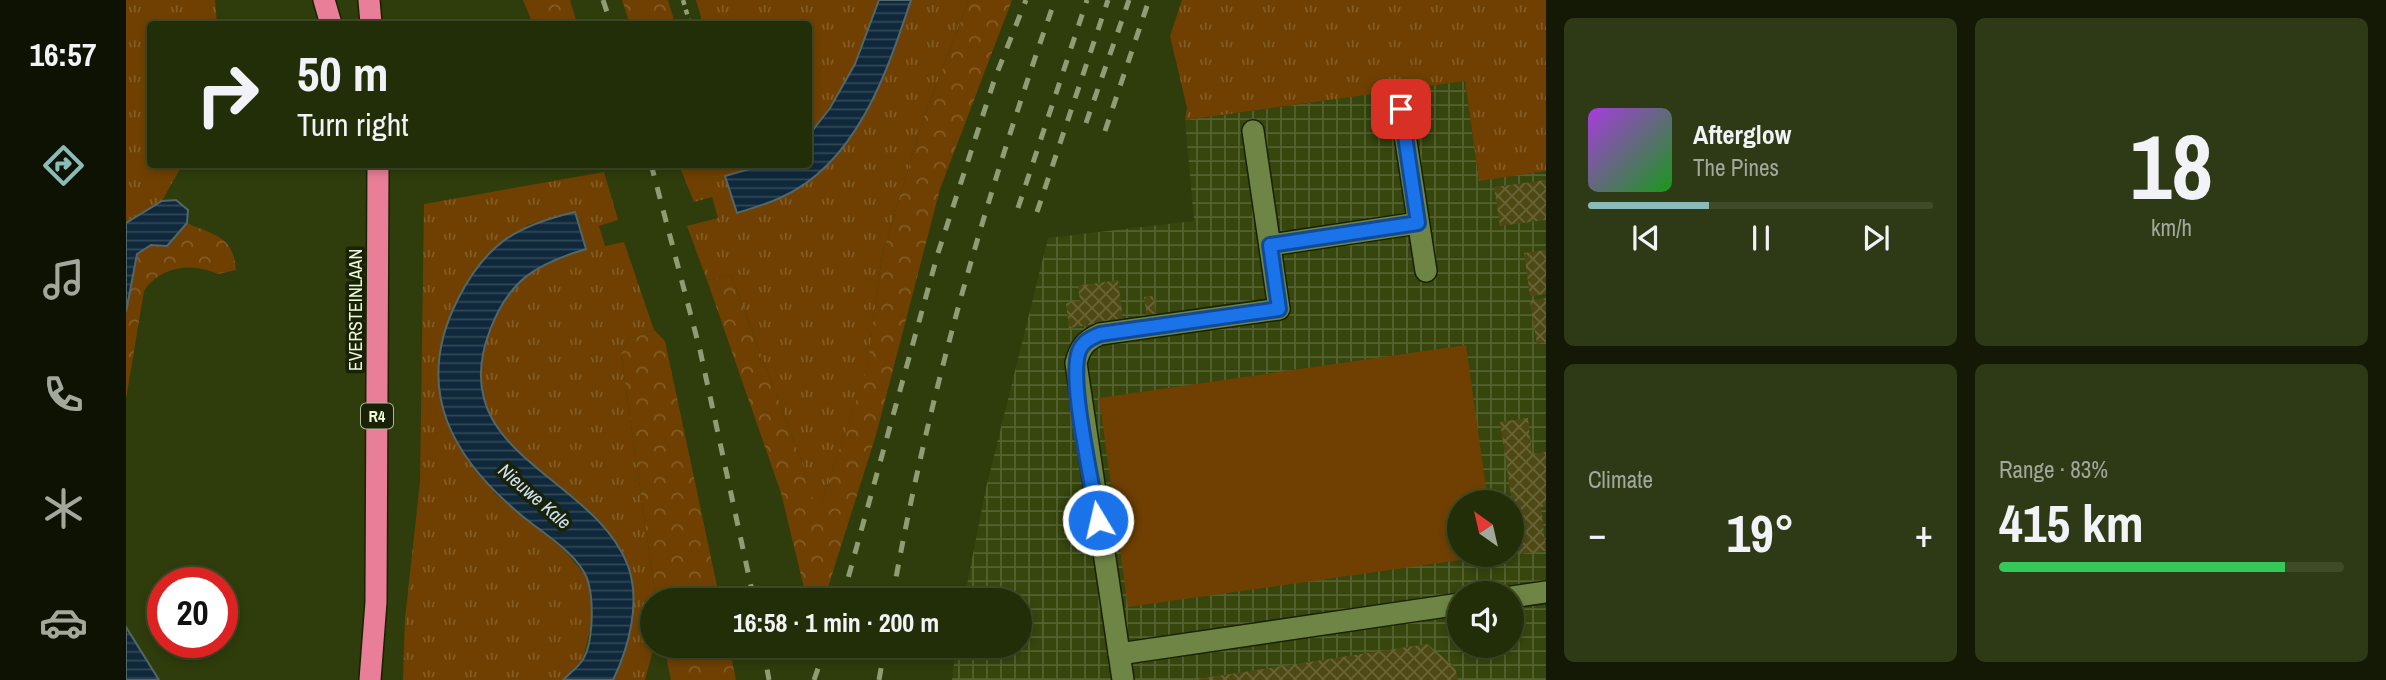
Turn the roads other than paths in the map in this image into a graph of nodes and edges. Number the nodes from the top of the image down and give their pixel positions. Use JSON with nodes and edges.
{"nodes":[{"id":1,"x":324,"y":0,"type":"edge"},
{"id":2,"x":369,"y":0,"type":"edge"},
{"id":3,"x":330,"y":21,"type":"edge"},
{"id":4,"x":371,"y":21,"type":"edge"},
{"id":5,"x":1401,"y":109,"type":"dead end"},
{"id":6,"x":1253,"y":131,"type":"dead end"},
{"id":7,"x":378,"y":168,"type":"edge"},
{"id":8,"x":1418,"y":223,"type":"junction"},
{"id":9,"x":1270,"y":245,"type":"junction"},
{"id":10,"x":1426,"y":271,"type":"dead end"},
{"id":11,"x":1546,"y":592,"type":"edge"},
{"id":12,"x":1524,"y":595,"type":"edge"},
{"id":13,"x":1447,"y":606,"type":"edge"},
{"id":14,"x":1119,"y":653,"type":"junction"},
{"id":15,"x":371,"y":673,"type":"edge"},
{"id":16,"x":1123,"y":680,"type":"edge"}],
"edges":[{"from":1,"to":3,"type":"highway"},
{"from":2,"to":4,"type":"highway"},
{"from":5,"to":8,"type":"lane"},
{"from":6,"to":9,"type":"lane"},
{"from":7,"to":15,"type":"highway","name":"EVERSTEINLAAN","number":"R4"},
{"from":8,"to":9,"type":"lane"},
{"from":8,"to":10,"type":"lane"},
{"from":9,"to":14,"type":"lane"},
{"from":11,"to":12,"type":"lane"},
{"from":13,"to":14,"type":"lane"},
{"from":14,"to":16,"type":"lane"}]}
